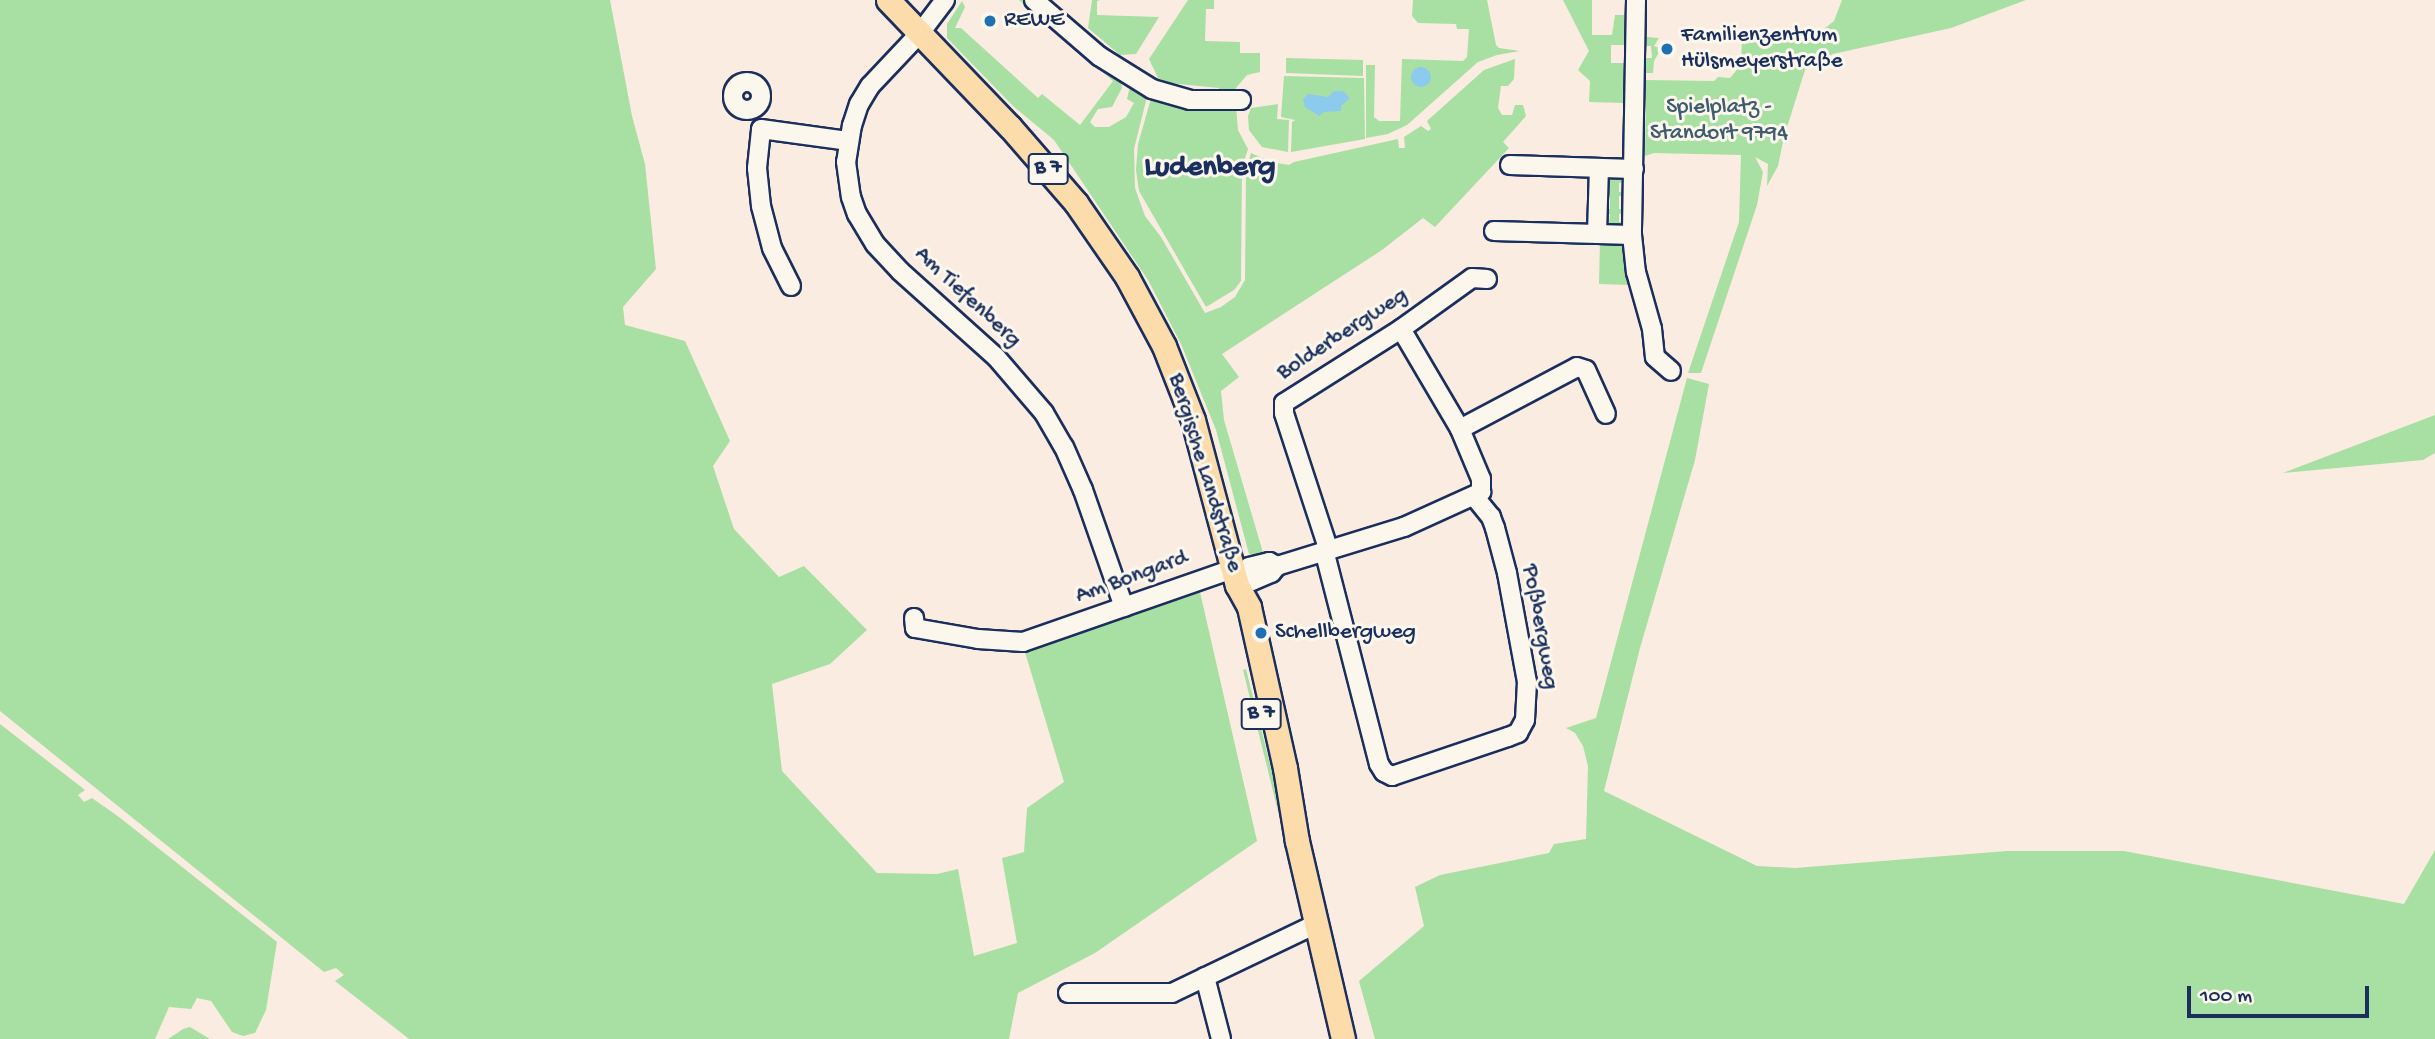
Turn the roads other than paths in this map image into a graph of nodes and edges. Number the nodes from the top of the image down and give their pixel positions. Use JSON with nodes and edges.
{"nodes":[{"id":1,"x":888,"y":0,"type":"edge"},
{"id":2,"x":945,"y":0,"type":"edge"},
{"id":3,"x":1034,"y":0,"type":"edge"},
{"id":4,"x":1636,"y":0,"type":"edge"},
{"id":5,"x":920,"y":33,"type":"junction"},
{"id":6,"x":1241,"y":100,"type":"dead end"},
{"id":7,"x":752,"y":110,"type":"dead end"},
{"id":8,"x":761,"y":130,"type":"junction"},
{"id":9,"x":849,"y":141,"type":"junction"},
{"id":10,"x":1510,"y":164,"type":"dead end"},
{"id":11,"x":1599,"y":168,"type":"junction"},
{"id":12,"x":1634,"y":169,"type":"junction"},
{"id":13,"x":1494,"y":231,"type":"dead end"},
{"id":14,"x":1597,"y":234,"type":"junction"},
{"id":15,"x":1632,"y":235,"type":"junction"},
{"id":16,"x":1487,"y":279,"type":"dead end"},
{"id":17,"x":791,"y":286,"type":"dead end"},
{"id":18,"x":1401,"y":329,"type":"junction"},
{"id":19,"x":1671,"y":371,"type":"dead end"},
{"id":20,"x":1606,"y":414,"type":"dead end"},
{"id":21,"x":1460,"y":429,"type":"junction"},
{"id":22,"x":1475,"y":497,"type":"junction"},
{"id":23,"x":1326,"y":549,"type":"junction"},
{"id":24,"x":1237,"y":578,"type":"junction"},
{"id":25,"x":1124,"y":607,"type":"junction"},
{"id":26,"x":914,"y":618,"type":"dead end"},
{"id":27,"x":1316,"y":924,"type":"junction"},
{"id":28,"x":1205,"y":977,"type":"junction"},
{"id":29,"x":1068,"y":993,"type":"dead end"},
{"id":30,"x":1221,"y":1039,"type":"edge"},
{"id":31,"x":1343,"y":1039,"type":"edge"}],
"edges":[{"from":1,"to":5,"type":"main road","name":"Bergische Landstraße","number":"B 7"},
{"from":2,"to":5,"type":"street","name":"Am Tiefenberg"},
{"from":3,"to":6,"type":"street"},
{"from":4,"to":12,"type":"street"},
{"from":5,"to":9,"type":"street","name":"Am Tiefenberg"},
{"from":5,"to":24,"type":"main road","name":"Bergische Landstraße","number":"B 7"},
{"from":7,"to":8,"type":"street"},
{"from":8,"to":9,"type":"street"},
{"from":8,"to":17,"type":"street"},
{"from":9,"to":25,"type":"street","name":"Am Tiefenberg"},
{"from":10,"to":11,"type":"street"},
{"from":11,"to":12,"type":"street"},
{"from":11,"to":14,"type":"street"},
{"from":12,"to":15,"type":"street"},
{"from":13,"to":14,"type":"street"},
{"from":14,"to":15,"type":"street"},
{"from":15,"to":19,"type":"street"},
{"from":16,"to":18,"type":"street","name":"Bolderbergweg"},
{"from":18,"to":21,"type":"street"},
{"from":18,"to":23,"type":"street","name":"Bolderbergweg"},
{"from":20,"to":21,"type":"street"},
{"from":21,"to":22,"type":"street"},
{"from":22,"to":23,"type":"street"},
{"from":22,"to":23,"type":"street","name":"Poßbergweg"},
{"from":23,"to":24,"type":"street"},
{"from":24,"to":25,"type":"street","name":"Am Bongard"},
{"from":24,"to":27,"type":"main road","name":"Bergische Landstraße","number":"B 7"},
{"from":25,"to":26,"type":"street","name":"Am Bongard"},
{"from":27,"to":28,"type":"street"},
{"from":27,"to":31,"type":"main road","name":"Bergische Landstraße","number":"B 7"},
{"from":28,"to":29,"type":"street"},
{"from":28,"to":30,"type":"street"}]}
